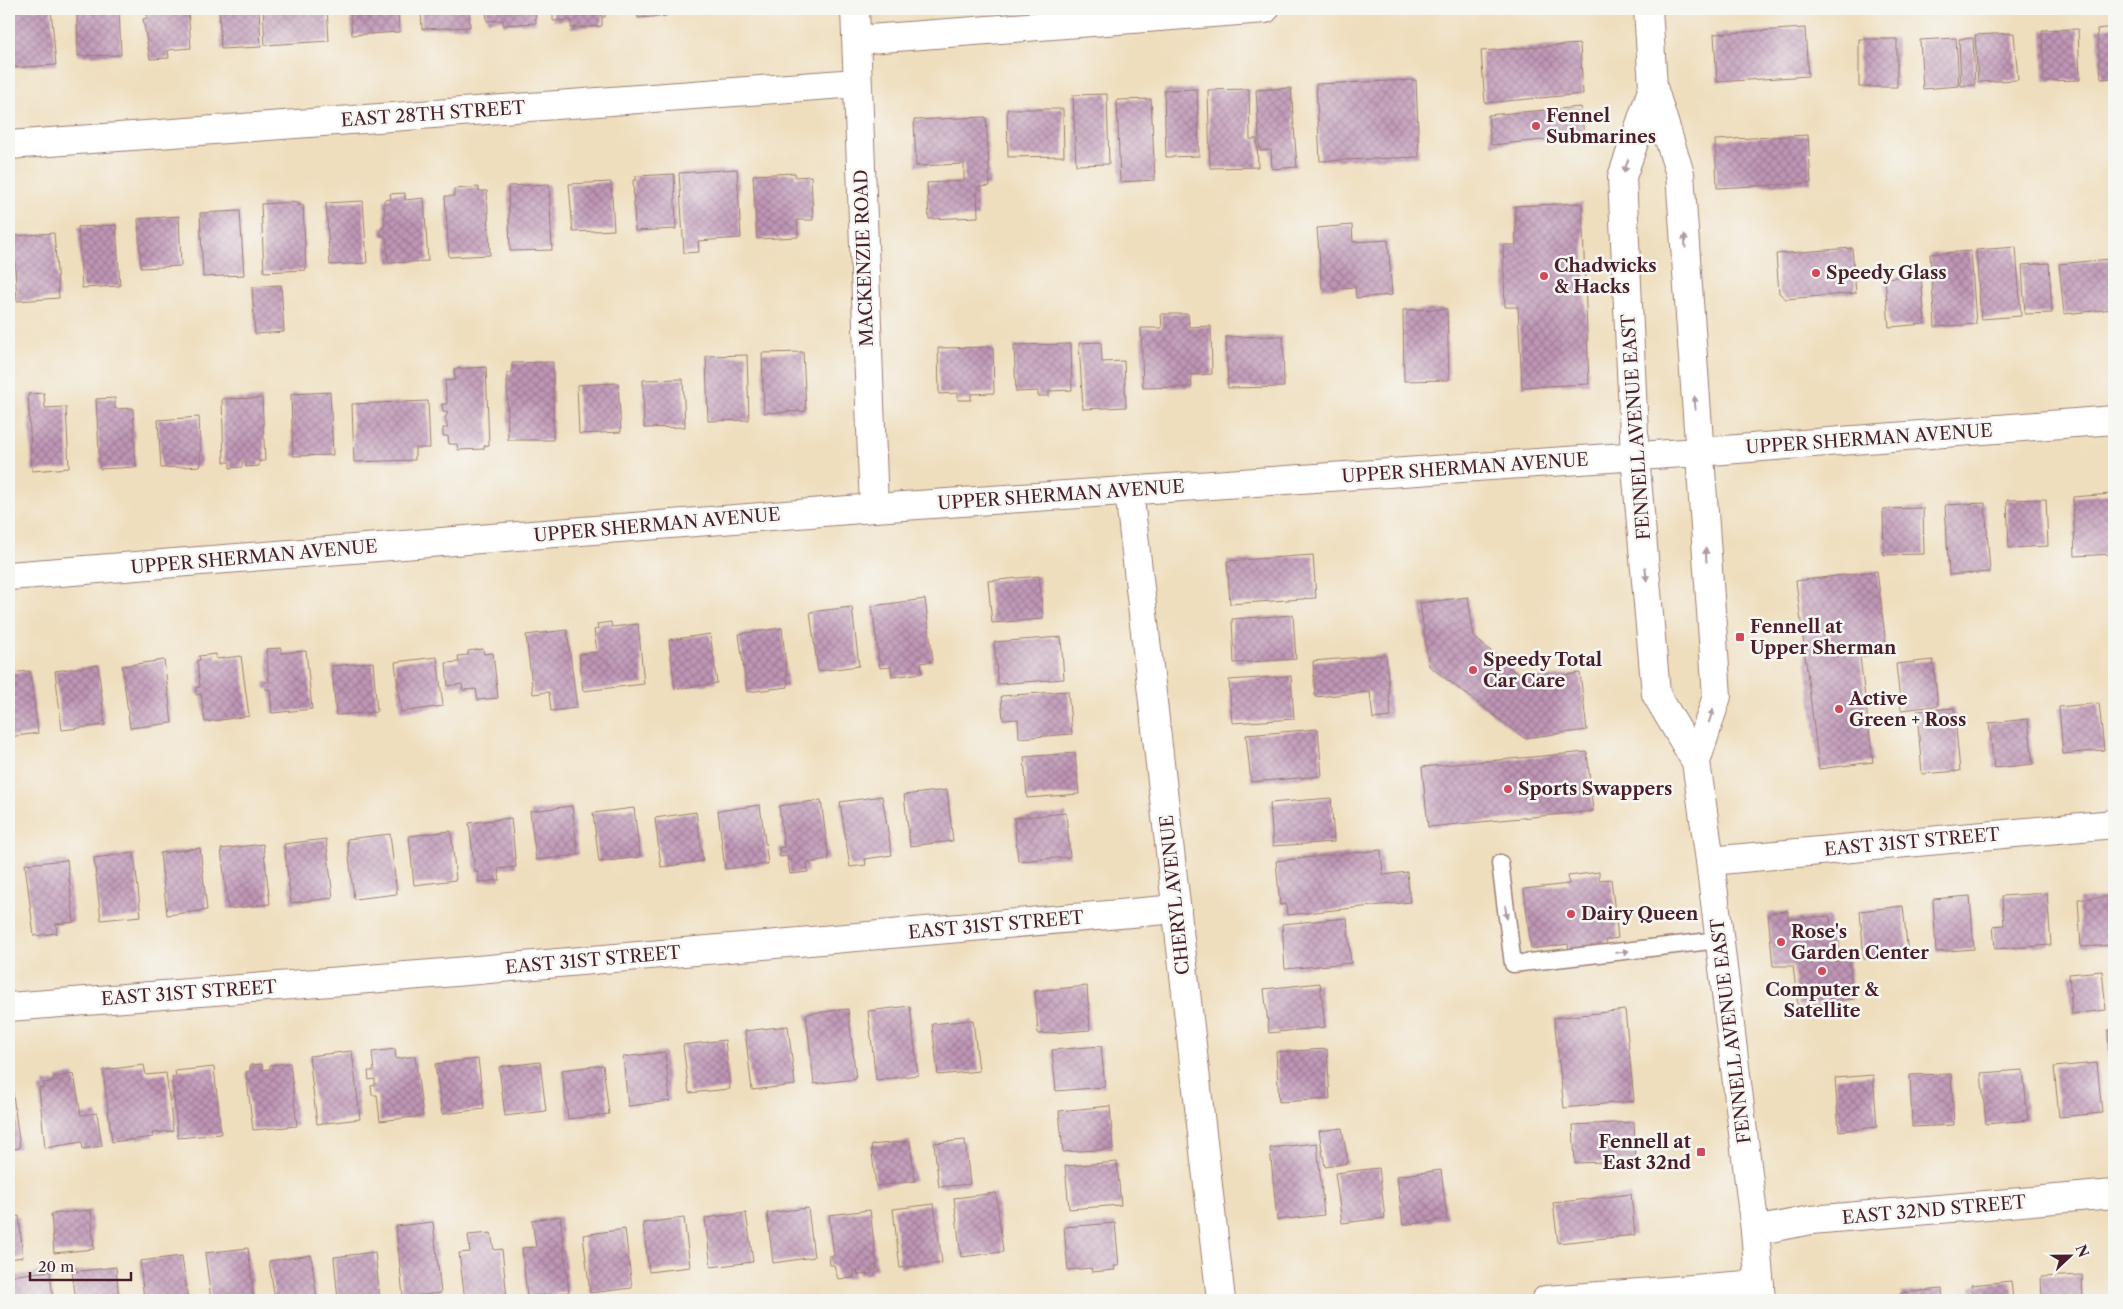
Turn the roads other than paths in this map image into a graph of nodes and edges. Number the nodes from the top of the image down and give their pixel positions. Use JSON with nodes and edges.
{"nodes":[{"id":1,"x":854,"y":9,"type":"edge"},
{"id":2,"x":1264,"y":9,"type":"edge"},
{"id":3,"x":1648,"y":9,"type":"edge"},
{"id":4,"x":856,"y":40,"type":"junction"},
{"id":5,"x":857,"y":83,"type":"junction"},
{"id":6,"x":1653,"y":87,"type":"junction"},
{"id":7,"x":9,"y":145,"type":"edge"},
{"id":8,"x":2114,"y":420,"type":"edge"},
{"id":9,"x":1698,"y":452,"type":"junction"},
{"id":10,"x":1635,"y":456,"type":"junction"},
{"id":11,"x":1129,"y":491,"type":"junction"},
{"id":12,"x":874,"y":508,"type":"junction"},
{"id":13,"x":9,"y":576,"type":"edge"},
{"id":14,"x":1696,"y":762,"type":"junction"},
{"id":15,"x":2114,"y":824,"type":"edge"},
{"id":16,"x":1710,"y":861,"type":"junction"},
{"id":17,"x":1500,"y":864,"type":"dead end"},
{"id":18,"x":1177,"y":909,"type":"junction"},
{"id":19,"x":1719,"y":940,"type":"junction"},
{"id":20,"x":9,"y":1007,"type":"edge"},
{"id":21,"x":2114,"y":1194,"type":"edge"},
{"id":22,"x":1755,"y":1231,"type":"junction"},
{"id":23,"x":1760,"y":1292,"type":"edge"},
{"id":24,"x":1221,"y":1300,"type":"edge"},
{"id":25,"x":1546,"y":1300,"type":"edge"}],
"edges":[{"from":1,"to":4,"type":"street","name":"MACKENZIE ROAD"},
{"from":2,"to":4,"type":"street"},
{"from":3,"to":6,"type":"street","name":"FENNELL AVENUE EAST"},
{"from":4,"to":5,"type":"street","name":"MACKENZIE ROAD"},
{"from":5,"to":7,"type":"street","name":"EAST 28TH STREET"},
{"from":5,"to":12,"type":"street","name":"MACKENZIE ROAD"},
{"from":9,"to":6,"type":"street","name":"FENNELL AVENUE EAST","one_way":true},
{"from":6,"to":10,"type":"street","name":"FENNELL AVENUE EAST","one_way":true},
{"from":8,"to":9,"type":"street","name":"UPPER SHERMAN AVENUE"},
{"from":9,"to":10,"type":"street","name":"UPPER SHERMAN AVENUE"},
{"from":14,"to":9,"type":"street","name":"FENNELL AVENUE EAST","one_way":true},
{"from":10,"to":11,"type":"street","name":"UPPER SHERMAN AVENUE"},
{"from":10,"to":14,"type":"street","name":"FENNELL AVENUE EAST","one_way":true},
{"from":11,"to":12,"type":"street","name":"UPPER SHERMAN AVENUE"},
{"from":11,"to":18,"type":"street","name":"CHERYL AVENUE"},
{"from":12,"to":13,"type":"street","name":"UPPER SHERMAN AVENUE"},
{"from":14,"to":16,"type":"street","name":"FENNELL AVENUE EAST"},
{"from":15,"to":16,"type":"street","name":"EAST 31ST STREET"},
{"from":16,"to":19,"type":"street","name":"FENNELL AVENUE EAST"},
{"from":17,"to":19,"type":"lane","one_way":true},
{"from":18,"to":20,"type":"street","name":"EAST 31ST STREET"},
{"from":18,"to":24,"type":"street","name":"CHERYL AVENUE"},
{"from":19,"to":22,"type":"street","name":"FENNELL AVENUE EAST"},
{"from":21,"to":22,"type":"street","name":"EAST 32ND STREET"},
{"from":22,"to":23,"type":"street","name":"FENNELL AVENUE EAST"},
{"from":23,"to":25,"type":"street"}]}
